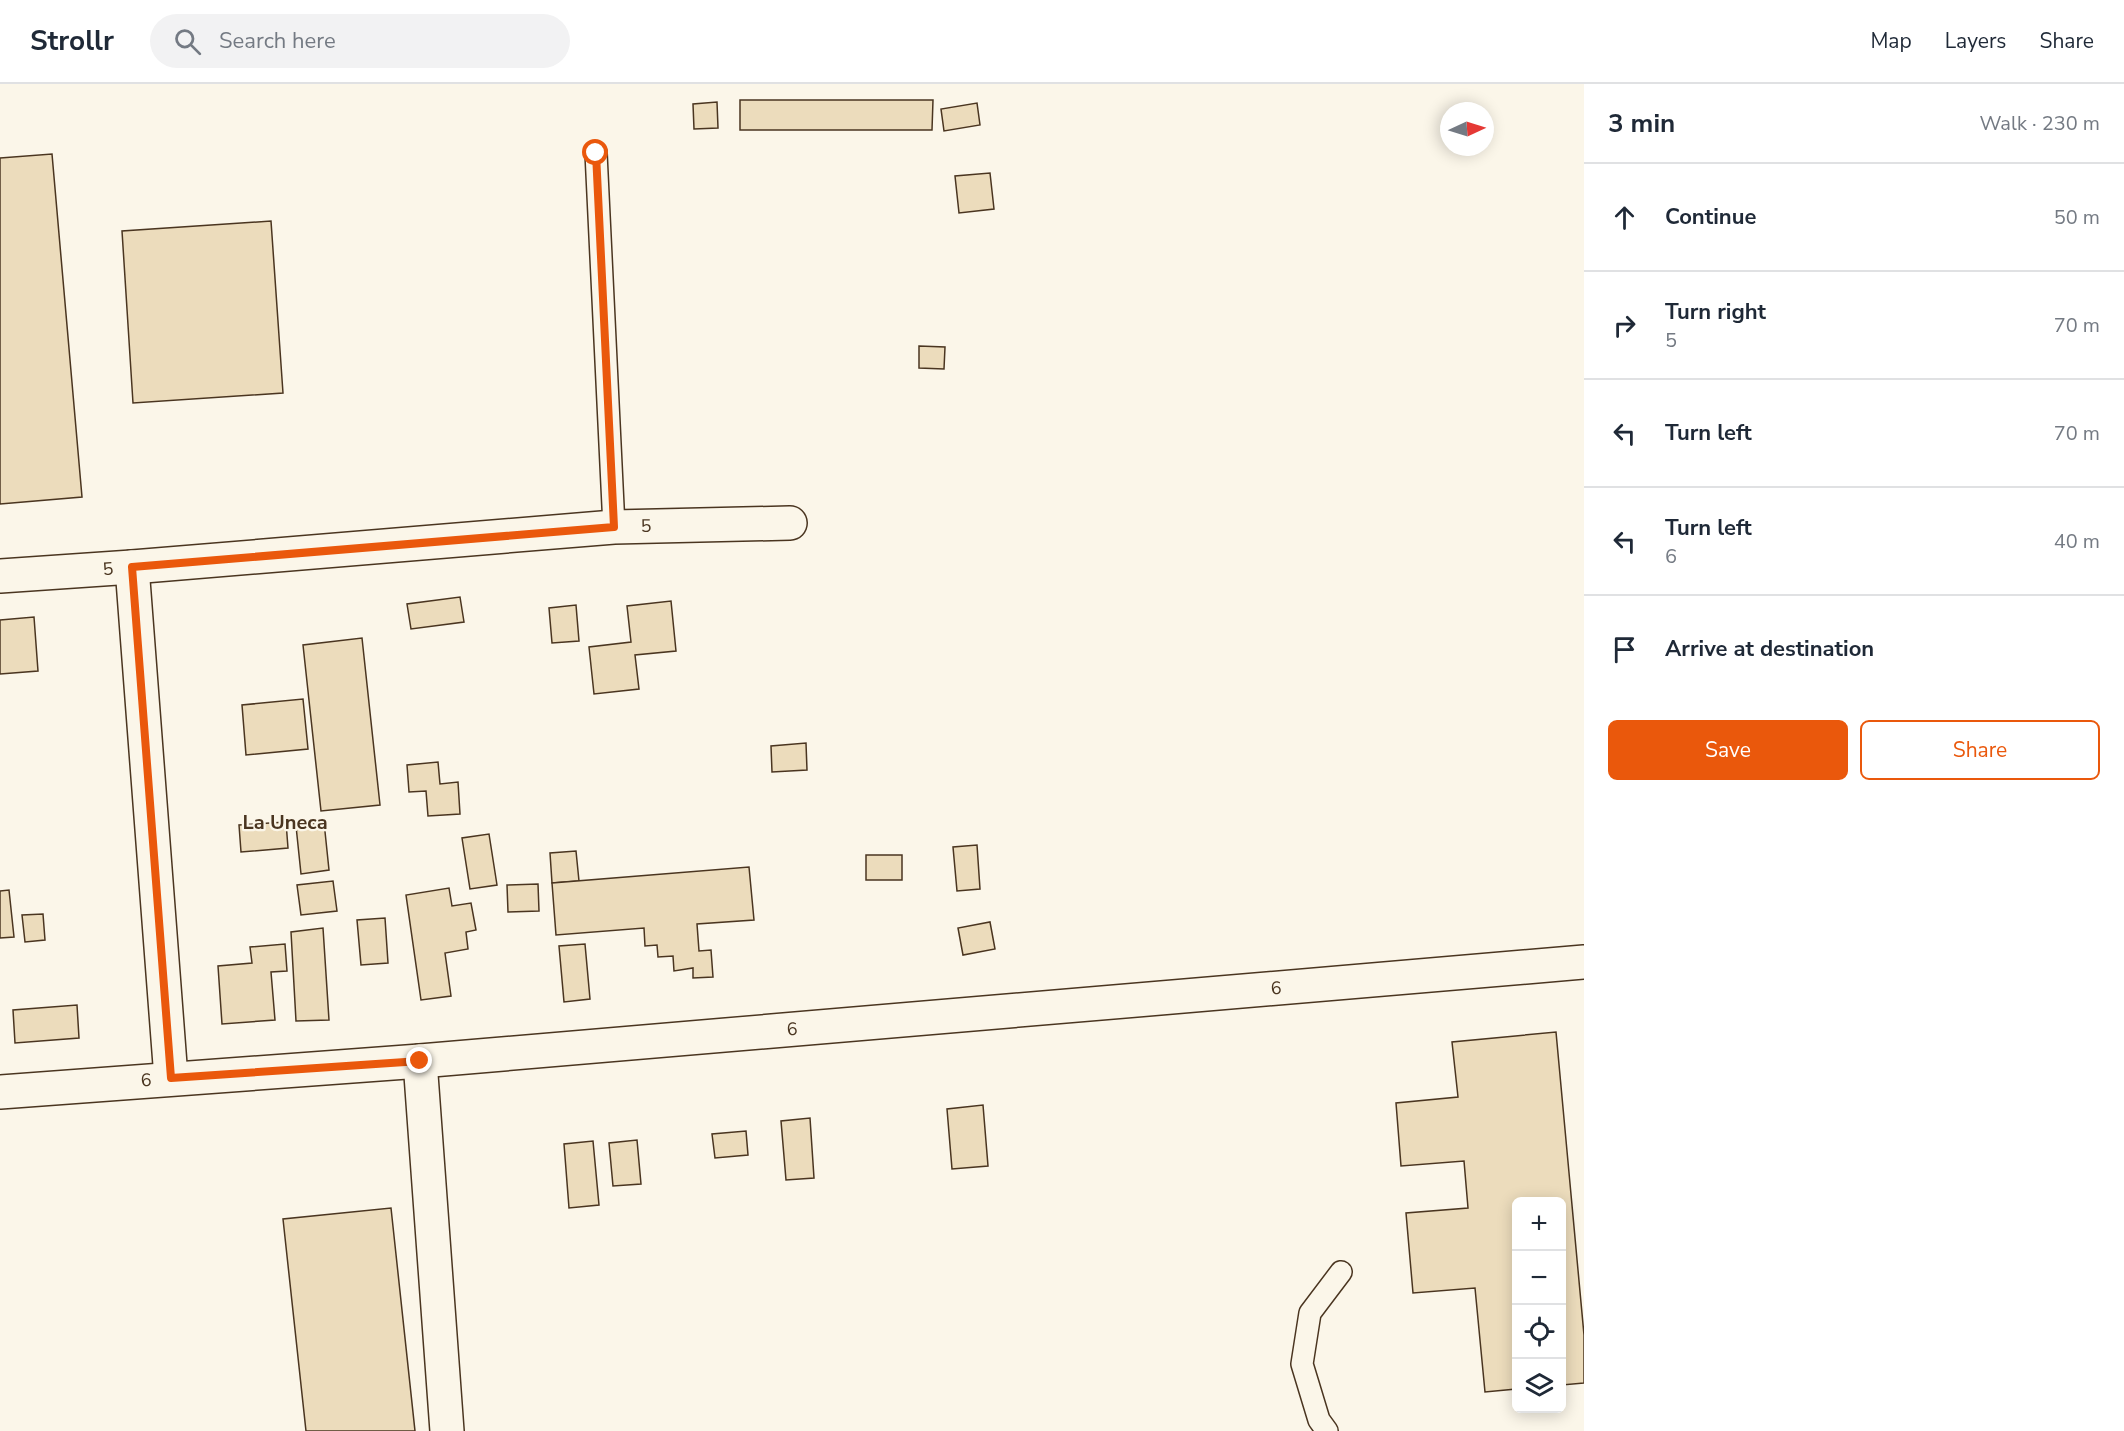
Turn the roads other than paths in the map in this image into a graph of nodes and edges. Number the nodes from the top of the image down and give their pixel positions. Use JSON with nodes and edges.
{"nodes":[{"id":1,"x":596,"y":153,"type":"dead end"},
{"id":2,"x":789,"y":523,"type":"dead end"},
{"id":3,"x":614,"y":527,"type":"junction"},
{"id":4,"x":132,"y":567,"type":"junction"},
{"id":5,"x":0,"y":576,"type":"edge"},
{"id":6,"x":1584,"y":962,"type":"edge"},
{"id":7,"x":420,"y":1061,"type":"junction"},
{"id":8,"x":171,"y":1078,"type":"junction"},
{"id":9,"x":0,"y":1092,"type":"edge"},
{"id":10,"x":1341,"y":1272,"type":"dead end"},
{"id":11,"x":447,"y":1431,"type":"edge"},
{"id":12,"x":1327,"y":1431,"type":"edge"}],
"edges":[{"from":1,"to":3,"type":"lane"},
{"from":2,"to":3,"type":"street","name":"5"},
{"from":3,"to":4,"type":"street","name":"5"},
{"from":4,"to":5,"type":"street","name":"5"},
{"from":4,"to":8,"type":"street"},
{"from":6,"to":7,"type":"street","name":"6"},
{"from":7,"to":8,"type":"street","name":"6"},
{"from":7,"to":11,"type":"street"},
{"from":8,"to":9,"type":"street","name":"6"},
{"from":10,"to":12,"type":"lane"}]}
